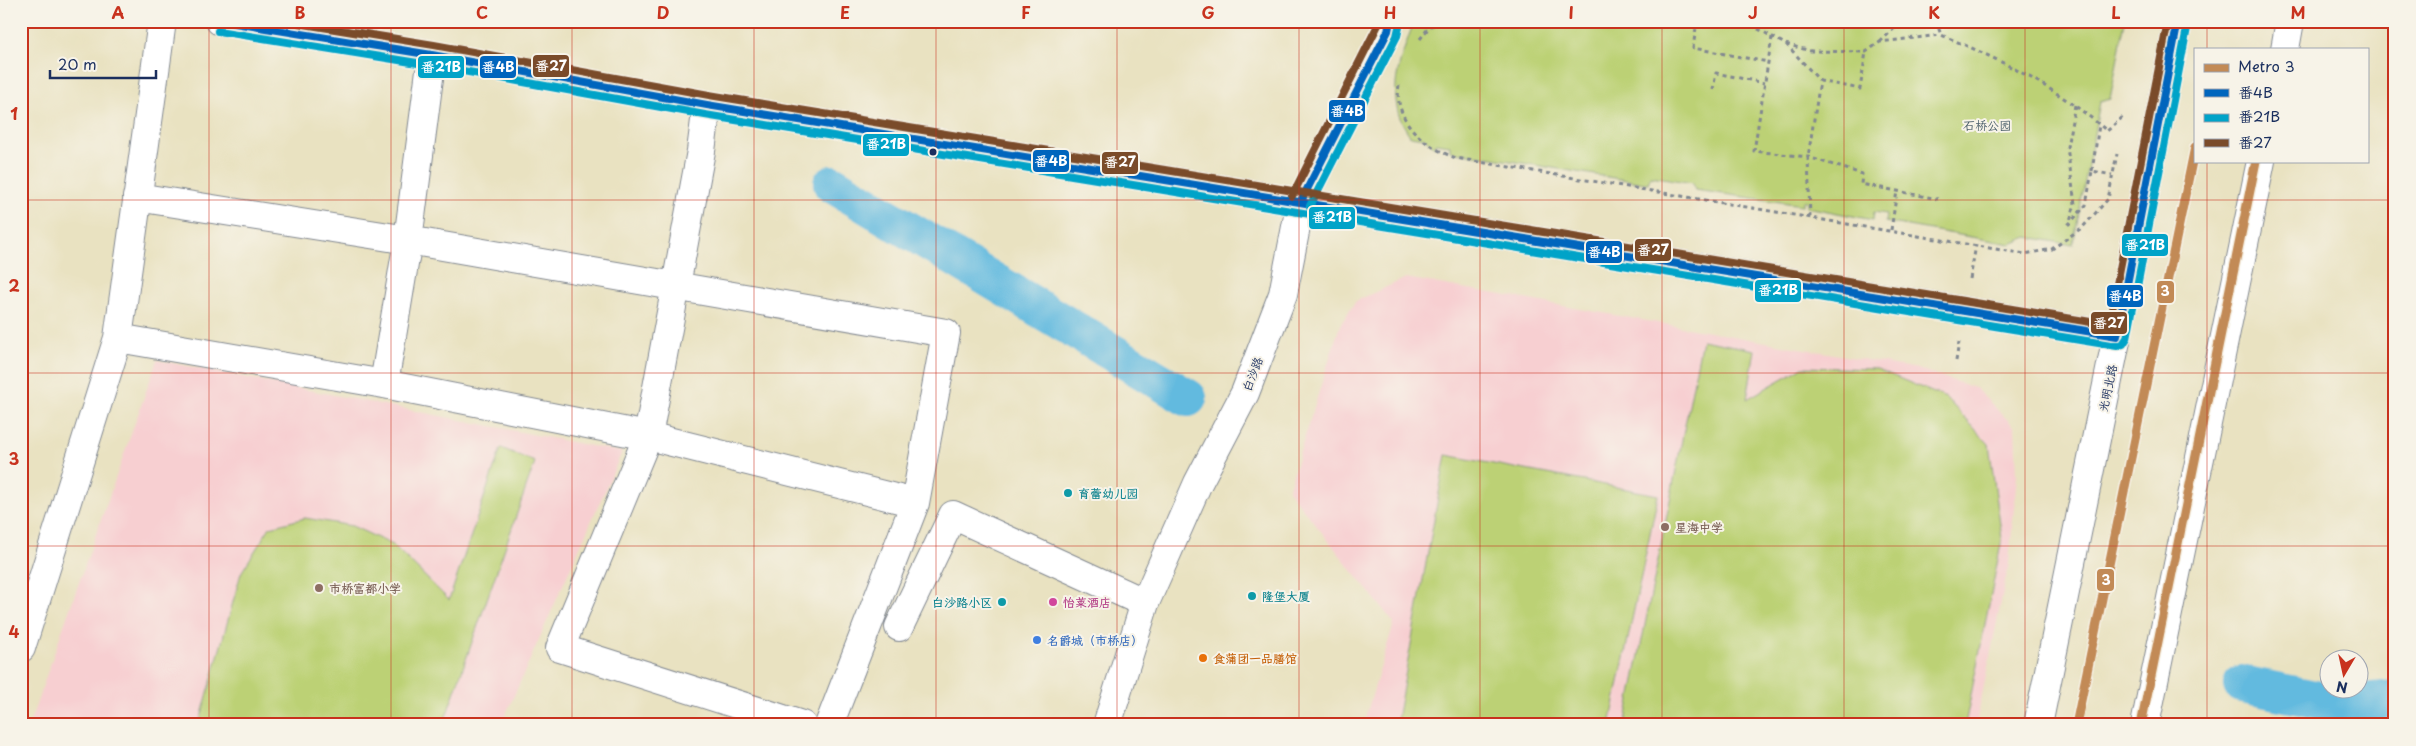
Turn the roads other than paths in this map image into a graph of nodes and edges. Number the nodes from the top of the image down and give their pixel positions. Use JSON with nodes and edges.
{"nodes":[{"id":1,"x":162,"y":21,"type":"edge"},
{"id":2,"x":220,"y":21,"type":"edge"},
{"id":3,"x":1390,"y":21,"type":"edge"},
{"id":4,"x":2178,"y":21,"type":"edge"},
{"id":5,"x":2290,"y":21,"type":"edge"},
{"id":6,"x":2285,"y":48,"type":"edge"},
{"id":7,"x":432,"y":55,"type":"junction"},
{"id":8,"x":707,"y":105,"type":"junction"},
{"id":9,"x":2262,"y":162,"type":"edge"},
{"id":10,"x":137,"y":197,"type":"junction"},
{"id":11,"x":1301,"y":201,"type":"junction"},
{"id":12,"x":408,"y":240,"type":"junction"},
{"id":13,"x":676,"y":288,"type":"junction"},
{"id":14,"x":2117,"y":336,"type":"junction"},
{"id":15,"x":118,"y":338,"type":"junction"},
{"id":16,"x":384,"y":384,"type":"junction"},
{"id":17,"x":648,"y":436,"type":"junction"},
{"id":18,"x":915,"y":503,"type":"junction"},
{"id":19,"x":1145,"y":603,"type":"junction"},
{"id":20,"x":899,"y":627,"type":"dead end"},
{"id":21,"x":21,"y":648,"type":"edge"},
{"id":22,"x":802,"y":725,"type":"edge"},
{"id":23,"x":829,"y":725,"type":"edge"},
{"id":24,"x":1107,"y":725,"type":"edge"},
{"id":25,"x":2038,"y":725,"type":"edge"},
{"id":26,"x":2145,"y":725,"type":"edge"}],
"edges":[{"from":1,"to":10,"type":"street"},
{"from":2,"to":7,"type":"street"},
{"from":3,"to":11,"type":"street","name":"白沙路"},
{"from":4,"to":14,"type":"street","name":"光明北路"},
{"from":5,"to":6,"type":"street"},
{"from":7,"to":8,"type":"street"},
{"from":7,"to":12,"type":"street"},
{"from":8,"to":11,"type":"street"},
{"from":8,"to":13,"type":"street"},
{"from":9,"to":26,"type":"street"},
{"from":10,"to":12,"type":"street"},
{"from":10,"to":15,"type":"street"},
{"from":11,"to":14,"type":"street"},
{"from":11,"to":19,"type":"street","name":"白沙路"},
{"from":12,"to":13,"type":"street"},
{"from":12,"to":16,"type":"street"},
{"from":13,"to":17,"type":"street"},
{"from":13,"to":18,"type":"street"},
{"from":14,"to":25,"type":"street","name":"光明北路"},
{"from":15,"to":16,"type":"street"},
{"from":15,"to":21,"type":"street"},
{"from":16,"to":17,"type":"street"},
{"from":17,"to":18,"type":"street"},
{"from":17,"to":22,"type":"street"},
{"from":18,"to":23,"type":"street"},
{"from":19,"to":20,"type":"street"},
{"from":19,"to":24,"type":"street","name":"白沙路"}]}
